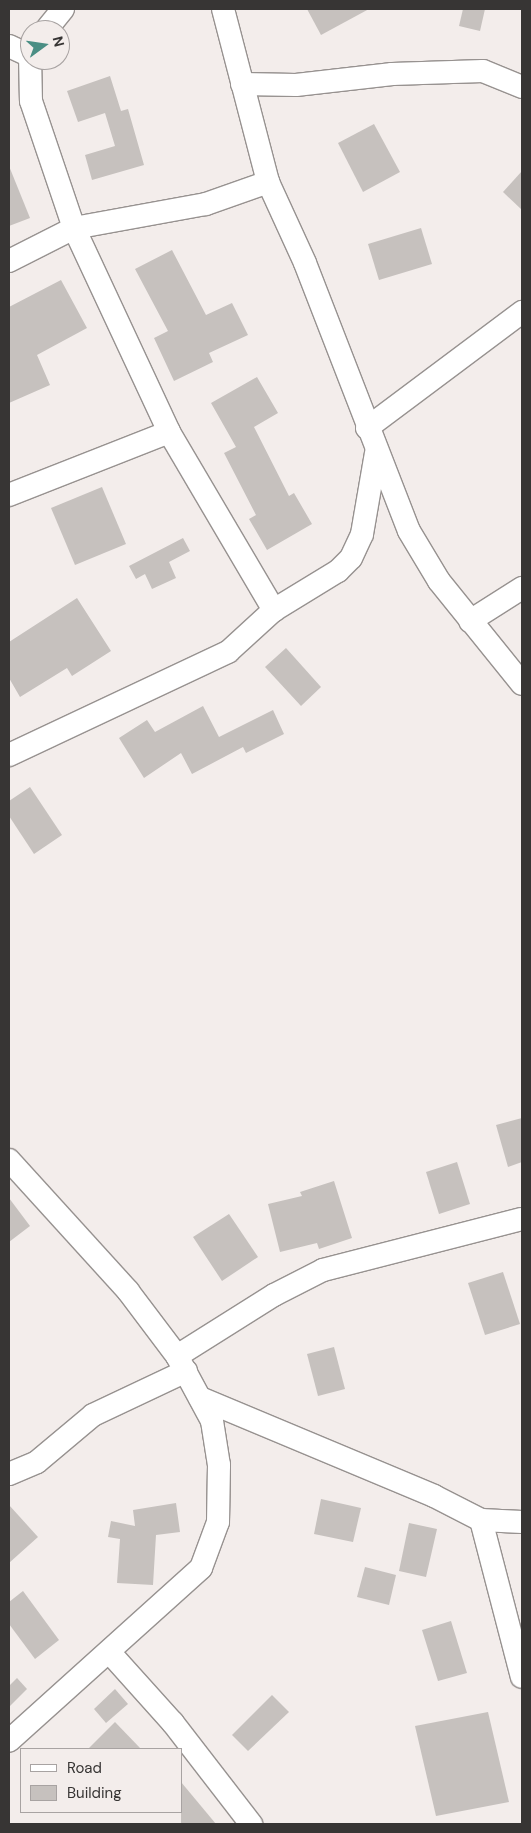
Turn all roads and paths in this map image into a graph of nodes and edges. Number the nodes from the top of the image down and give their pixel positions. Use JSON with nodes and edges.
{"nodes":[{"id":1,"x":64,"y":9,"type":"edge"},
{"id":2,"x":223,"y":9,"type":"edge"},
{"id":3,"x":55,"y":20,"type":"edge"},
{"id":4,"x":30,"y":70,"type":"edge"},
{"id":5,"x":242,"y":84,"type":"junction"},
{"id":6,"x":522,"y":87,"type":"edge"},
{"id":7,"x":268,"y":182,"type":"junction"},
{"id":8,"x":74,"y":228,"type":"junction"},
{"id":9,"x":9,"y":261,"type":"edge"},
{"id":10,"x":522,"y":312,"type":"edge"},
{"id":11,"x":367,"y":428,"type":"junction"},
{"id":12,"x":169,"y":432,"type":"junction"},
{"id":13,"x":376,"y":453,"type":"junction"},
{"id":14,"x":9,"y":495,"type":"edge"},
{"id":15,"x":522,"y":588,"type":"edge"},
{"id":16,"x":274,"y":610,"type":"junction"},
{"id":17,"x":470,"y":622,"type":"junction"},
{"id":18,"x":522,"y":684,"type":"edge"},
{"id":19,"x":9,"y":755,"type":"edge"},
{"id":20,"x":9,"y":1160,"type":"edge"},
{"id":21,"x":522,"y":1219,"type":"edge"},
{"id":22,"x":182,"y":1363,"type":"junction"},
{"id":23,"x":200,"y":1398,"type":"junction"},
{"id":24,"x":9,"y":1474,"type":"edge"},
{"id":25,"x":481,"y":1520,"type":"junction"},
{"id":26,"x":522,"y":1522,"type":"edge"},
{"id":27,"x":111,"y":1654,"type":"junction"},
{"id":28,"x":522,"y":1677,"type":"edge"},
{"id":29,"x":9,"y":1742,"type":"edge"},
{"id":30,"x":252,"y":1824,"type":"edge"}],
"edges":[{"from":1,"to":3,"type":"street"},
{"from":2,"to":5,"type":"street"},
{"from":4,"to":8,"type":"street"},
{"from":5,"to":6,"type":"street"},
{"from":5,"to":7,"type":"street"},
{"from":7,"to":8,"type":"street"},
{"from":7,"to":11,"type":"street"},
{"from":8,"to":9,"type":"street"},
{"from":8,"to":12,"type":"street"},
{"from":10,"to":11,"type":"street"},
{"from":11,"to":13,"type":"street"},
{"from":12,"to":14,"type":"street"},
{"from":12,"to":16,"type":"street"},
{"from":13,"to":16,"type":"street"},
{"from":13,"to":17,"type":"street"},
{"from":15,"to":17,"type":"street"},
{"from":16,"to":19,"type":"street"},
{"from":17,"to":18,"type":"street"},
{"from":20,"to":22,"type":"street"},
{"from":21,"to":22,"type":"street"},
{"from":22,"to":23,"type":"street"},
{"from":22,"to":24,"type":"street"},
{"from":23,"to":25,"type":"street"},
{"from":23,"to":27,"type":"street"},
{"from":25,"to":26,"type":"street"},
{"from":25,"to":28,"type":"street"},
{"from":27,"to":29,"type":"street"},
{"from":27,"to":30,"type":"street"}]}
